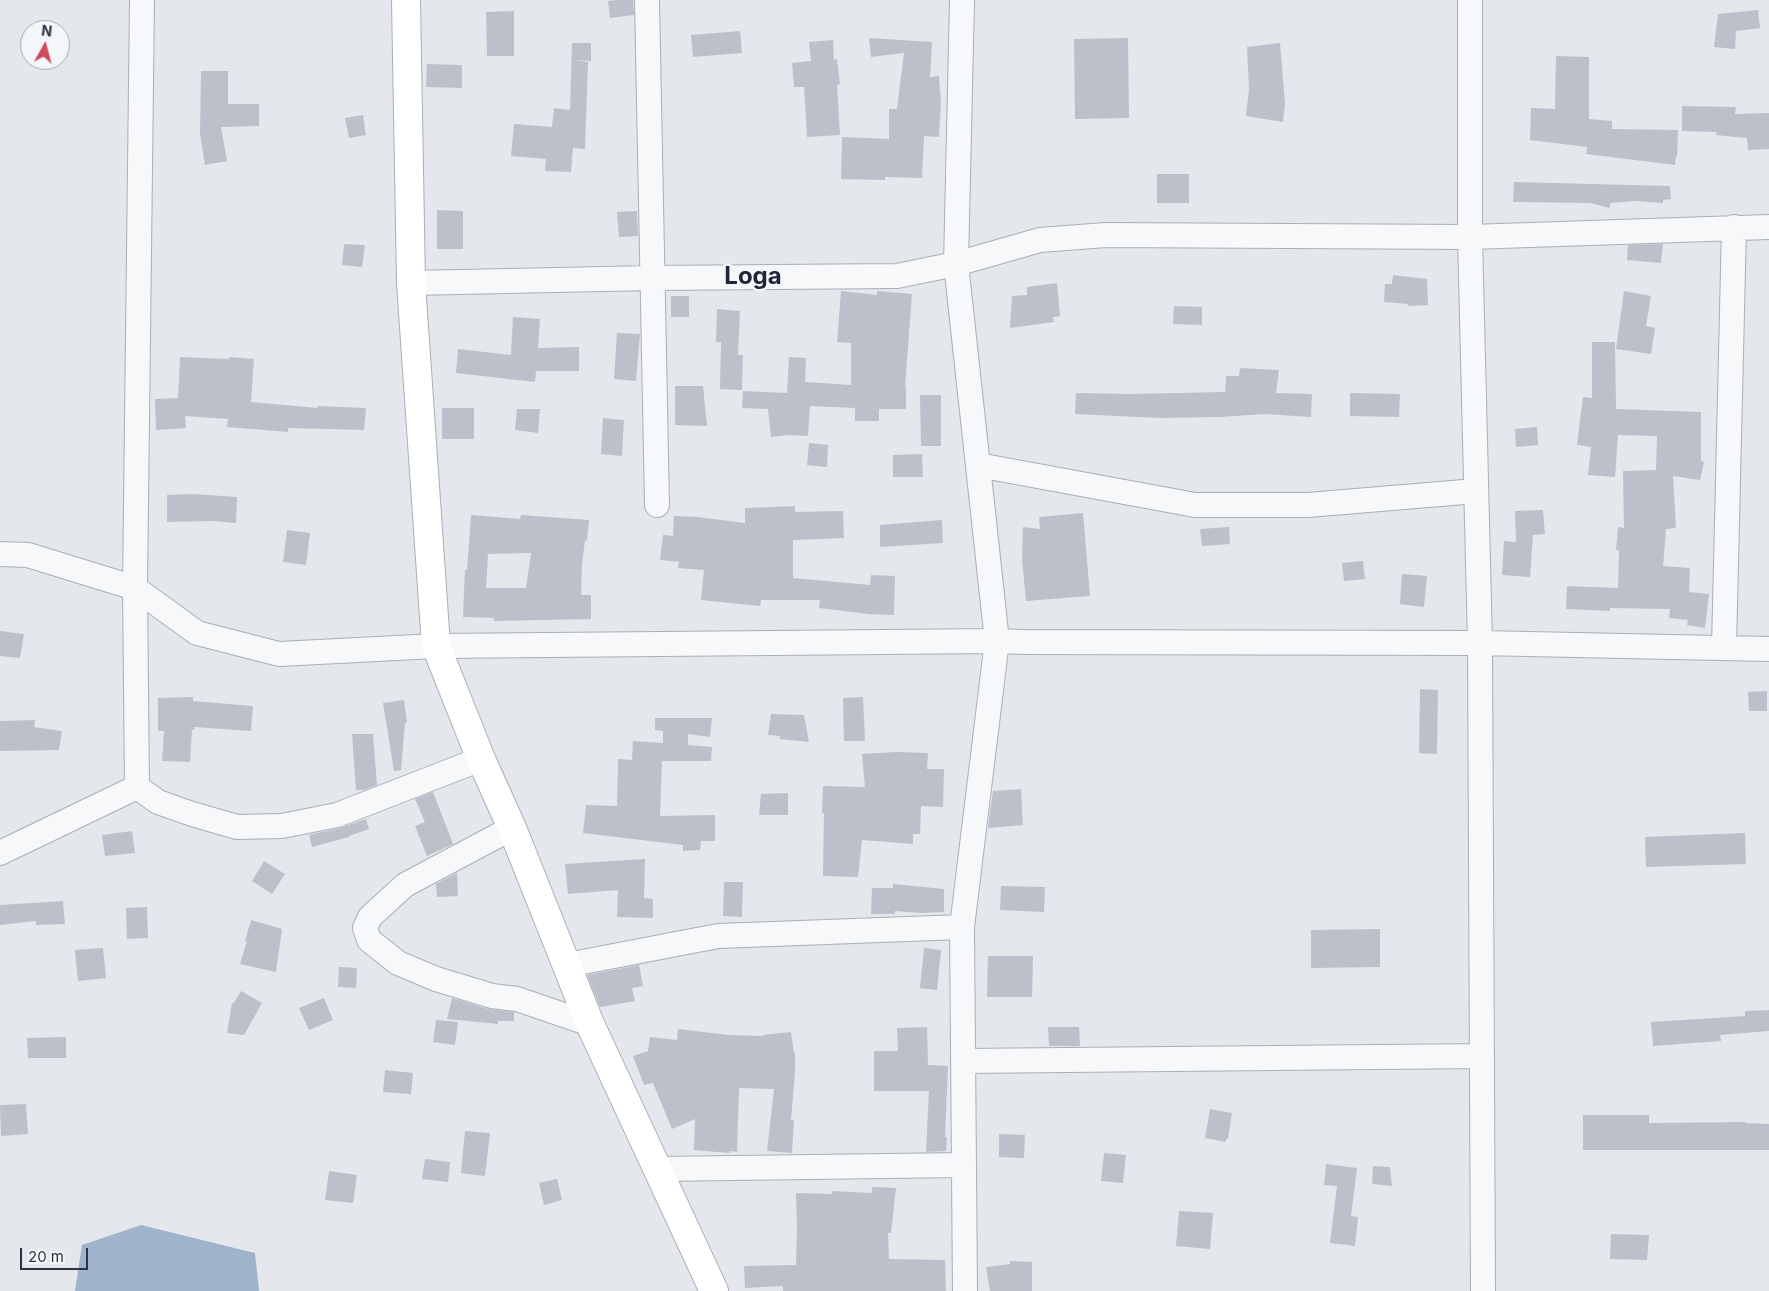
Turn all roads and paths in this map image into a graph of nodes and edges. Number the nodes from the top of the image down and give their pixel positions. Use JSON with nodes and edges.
{"nodes":[{"id":1,"x":142,"y":0,"type":"edge"},
{"id":2,"x":406,"y":0,"type":"edge"},
{"id":3,"x":647,"y":0,"type":"edge"},
{"id":4,"x":962,"y":0,"type":"edge"},
{"id":5,"x":1470,"y":0,"type":"edge"},
{"id":6,"x":1734,"y":227,"type":"junction"},
{"id":7,"x":1769,"y":227,"type":"edge"},
{"id":8,"x":1470,"y":237,"type":"junction"},
{"id":9,"x":956,"y":264,"type":"junction"},
{"id":10,"x":652,"y":278,"type":"junction"},
{"id":11,"x":411,"y":283,"type":"junction"},
{"id":12,"x":978,"y":465,"type":"junction"},
{"id":13,"x":1476,"y":491,"type":"junction"},
{"id":14,"x":657,"y":505,"type":"dead end"},
{"id":15,"x":0,"y":554,"type":"edge"},
{"id":16,"x":135,"y":588,"type":"junction"},
{"id":17,"x":997,"y":641,"type":"junction"},
{"id":18,"x":1480,"y":643,"type":"junction"},
{"id":19,"x":436,"y":646,"type":"junction"},
{"id":20,"x":1724,"y":648,"type":"junction"},
{"id":21,"x":1769,"y":649,"type":"edge"},
{"id":22,"x":482,"y":759,"type":"junction"},
{"id":23,"x":138,"y":787,"type":"junction"},
{"id":24,"x":512,"y":828,"type":"junction"},
{"id":25,"x":0,"y":853,"type":"edge"},
{"id":26,"x":962,"y":927,"type":"junction"},
{"id":27,"x":567,"y":965,"type":"junction"},
{"id":28,"x":590,"y":1024,"type":"junction"},
{"id":29,"x":1482,"y":1056,"type":"junction"},
{"id":30,"x":963,"y":1061,"type":"junction"},
{"id":31,"x":963,"y":1165,"type":"junction"},
{"id":32,"x":658,"y":1169,"type":"junction"},
{"id":33,"x":714,"y":1291,"type":"edge"},
{"id":34,"x":965,"y":1291,"type":"edge"},
{"id":35,"x":1483,"y":1291,"type":"edge"}],
"edges":[{"from":1,"to":16,"type":"street"},
{"from":2,"to":11,"type":"main road"},
{"from":3,"to":10,"type":"street"},
{"from":4,"to":9,"type":"street"},
{"from":5,"to":8,"type":"street"},
{"from":6,"to":7,"type":"street"},
{"from":6,"to":8,"type":"street"},
{"from":6,"to":20,"type":"street"},
{"from":8,"to":9,"type":"street"},
{"from":8,"to":13,"type":"street"},
{"from":9,"to":10,"type":"street"},
{"from":9,"to":12,"type":"street"},
{"from":10,"to":11,"type":"street"},
{"from":10,"to":14,"type":"street"},
{"from":11,"to":19,"type":"main road"},
{"from":12,"to":13,"type":"street"},
{"from":12,"to":17,"type":"street"},
{"from":13,"to":18,"type":"street"},
{"from":15,"to":16,"type":"street"},
{"from":16,"to":19,"type":"street"},
{"from":16,"to":23,"type":"street"},
{"from":17,"to":18,"type":"street"},
{"from":17,"to":19,"type":"street"},
{"from":17,"to":26,"type":"street"},
{"from":18,"to":20,"type":"street"},
{"from":18,"to":29,"type":"street"},
{"from":19,"to":22,"type":"main road"},
{"from":20,"to":21,"type":"street"},
{"from":22,"to":23,"type":"street"},
{"from":22,"to":24,"type":"main road"},
{"from":23,"to":25,"type":"street"},
{"from":24,"to":27,"type":"main road"},
{"from":24,"to":28,"type":"street"},
{"from":26,"to":27,"type":"street"},
{"from":26,"to":30,"type":"street"},
{"from":27,"to":28,"type":"main road"},
{"from":28,"to":32,"type":"main road"},
{"from":29,"to":30,"type":"street"},
{"from":29,"to":35,"type":"street"},
{"from":30,"to":31,"type":"street"},
{"from":31,"to":32,"type":"street"},
{"from":31,"to":34,"type":"street"},
{"from":32,"to":33,"type":"main road"}]}
